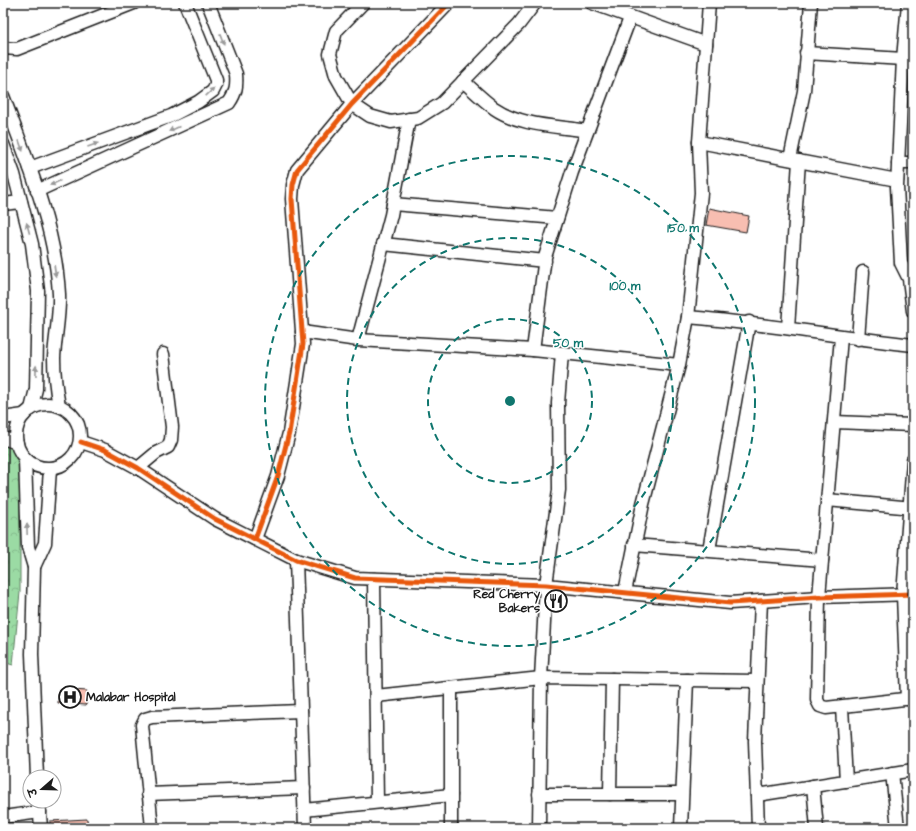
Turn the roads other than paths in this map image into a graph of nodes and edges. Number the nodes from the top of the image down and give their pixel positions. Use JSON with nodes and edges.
{"nodes":[{"id":1,"x":134,"y":3,"type":"edge"},
{"id":2,"x":185,"y":3,"type":"edge"},
{"id":3,"x":208,"y":3,"type":"edge"},
{"id":4,"x":363,"y":3,"type":"edge"},
{"id":5,"x":450,"y":3,"type":"edge"},
{"id":6,"x":536,"y":3,"type":"edge"},
{"id":7,"x":592,"y":3,"type":"edge"},
{"id":8,"x":710,"y":3,"type":"edge"},
{"id":9,"x":811,"y":3,"type":"edge"},
{"id":10,"x":908,"y":3,"type":"edge"},
{"id":11,"x":630,"y":18,"type":"junction"},
{"id":12,"x":706,"y":44,"type":"junction"},
{"id":13,"x":908,"y":47,"type":"edge"},
{"id":14,"x":3,"y":48,"type":"edge"},
{"id":15,"x":806,"y":53,"type":"junction"},
{"id":16,"x":903,"y":59,"type":"junction"},
{"id":17,"x":463,"y":81,"type":"junction"},
{"id":18,"x":3,"y":96,"type":"edge"},
{"id":19,"x":901,"y":102,"type":"junction"},
{"id":20,"x":352,"y":104,"type":"junction"},
{"id":21,"x":913,"y":107,"type":"edge"},
{"id":22,"x":409,"y":119,"type":"junction"},
{"id":23,"x":587,"y":131,"type":"junction"},
{"id":24,"x":699,"y":142,"type":"junction"},
{"id":25,"x":3,"y":144,"type":"edge"},
{"id":26,"x":794,"y":160,"type":"junction"},
{"id":27,"x":898,"y":163,"type":"junction"},
{"id":28,"x":913,"y":163,"type":"edge"},
{"id":29,"x":30,"y":168,"type":"junction"},
{"id":30,"x":897,"y":180,"type":"junction"},
{"id":31,"x":37,"y":191,"type":"junction"},
{"id":32,"x":21,"y":202,"type":"junction"},
{"id":33,"x":3,"y":204,"type":"edge"},
{"id":34,"x":393,"y":204,"type":"junction"},
{"id":35,"x":557,"y":218,"type":"junction"},
{"id":36,"x":383,"y":244,"type":"junction"},
{"id":37,"x":544,"y":261,"type":"junction"},
{"id":38,"x":864,"y":272,"type":"dead end"},
{"id":39,"x":911,"y":278,"type":"edge"},
{"id":40,"x":913,"y":311,"type":"edge"},
{"id":41,"x":688,"y":317,"type":"junction"},
{"id":42,"x":749,"y":322,"type":"junction"},
{"id":43,"x":788,"y":328,"type":"junction"},
{"id":44,"x":302,"y":332,"type":"junction"},
{"id":45,"x":841,"y":338,"type":"junction"},
{"id":46,"x":858,"y":339,"type":"junction"},
{"id":47,"x":358,"y":340,"type":"junction"},
{"id":48,"x":913,"y":345,"type":"edge"},
{"id":49,"x":533,"y":350,"type":"junction"},
{"id":50,"x":163,"y":354,"type":"dead end"},
{"id":51,"x":562,"y":354,"type":"junction"},
{"id":52,"x":679,"y":365,"type":"junction"},
{"id":53,"x":59,"y":406,"type":"junction"},
{"id":54,"x":27,"y":412,"type":"junction"},
{"id":55,"x":3,"y":418,"type":"edge"},
{"id":56,"x":834,"y":422,"type":"junction"},
{"id":57,"x":913,"y":425,"type":"edge"},
{"id":58,"x":3,"y":438,"type":"edge"},
{"id":59,"x":17,"y":442,"type":"junction"},
{"id":60,"x":81,"y":442,"type":"junction"},
{"id":61,"x":25,"y":458,"type":"junction"},
{"id":62,"x":913,"y":460,"type":"edge"},
{"id":63,"x":138,"y":468,"type":"junction"},
{"id":64,"x":50,"y":469,"type":"junction"},
{"id":65,"x":827,"y":500,"type":"junction"},
{"id":66,"x":911,"y":508,"type":"edge"},
{"id":67,"x":255,"y":539,"type":"junction"},
{"id":68,"x":634,"y":545,"type":"junction"},
{"id":69,"x":709,"y":550,"type":"junction"},
{"id":70,"x":296,"y":560,"type":"junction"},
{"id":71,"x":822,"y":560,"type":"junction"},
{"id":72,"x":34,"y":567,"type":"junction"},
{"id":73,"x":374,"y":579,"type":"junction"},
{"id":74,"x":546,"y":585,"type":"junction"},
{"id":75,"x":625,"y":592,"type":"junction"},
{"id":76,"x":908,"y":595,"type":"edge"},
{"id":77,"x":819,"y":597,"type":"junction"},
{"id":78,"x":761,"y":600,"type":"junction"},
{"id":79,"x":541,"y":678,"type":"junction"},
{"id":80,"x":612,"y":679,"type":"junction"},
{"id":81,"x":687,"y":680,"type":"junction"},
{"id":82,"x":757,"y":681,"type":"junction"},
{"id":83,"x":451,"y":688,"type":"junction"},
{"id":84,"x":376,"y":696,"type":"junction"},
{"id":85,"x":910,"y":698,"type":"edge"},
{"id":86,"x":842,"y":707,"type":"junction"},
{"id":87,"x":301,"y":711,"type":"junction"},
{"id":88,"x":37,"y":769,"type":"edge"},
{"id":89,"x":913,"y":770,"type":"edge"},
{"id":90,"x":892,"y":773,"type":"junction"},
{"id":91,"x":846,"y":781,"type":"junction"},
{"id":92,"x":813,"y":786,"type":"junction"},
{"id":93,"x":304,"y":788,"type":"junction"},
{"id":94,"x":148,"y":794,"type":"junction"},
{"id":95,"x":539,"y":794,"type":"junction"},
{"id":96,"x":610,"y":794,"type":"junction"},
{"id":97,"x":682,"y":794,"type":"junction"},
{"id":98,"x":451,"y":795,"type":"junction"},
{"id":99,"x":757,"y":795,"type":"junction"},
{"id":100,"x":377,"y":802,"type":"junction"},
{"id":101,"x":30,"y":809,"type":"edge"},
{"id":102,"x":40,"y":809,"type":"edge"},
{"id":103,"x":304,"y":810,"type":"junction"},
{"id":104,"x":3,"y":817,"type":"edge"},
{"id":105,"x":41,"y":828,"type":"edge"},
{"id":106,"x":152,"y":828,"type":"edge"},
{"id":107,"x":305,"y":828,"type":"edge"},
{"id":108,"x":451,"y":828,"type":"edge"},
{"id":109,"x":539,"y":828,"type":"edge"},
{"id":110,"x":681,"y":828,"type":"edge"},
{"id":111,"x":758,"y":828,"type":"edge"},
{"id":112,"x":817,"y":828,"type":"edge"},
{"id":113,"x":898,"y":828,"type":"edge"}],
"edges":[{"from":1,"to":14,"type":"street"},
{"from":29,"to":2,"type":"street","one_way":true},
{"from":3,"to":31,"type":"street","one_way":true},
{"from":4,"to":20,"type":"street"},
{"from":5,"to":20,"type":"street"},
{"from":6,"to":17,"type":"street"},
{"from":7,"to":11,"type":"street"},
{"from":8,"to":12,"type":"street"},
{"from":9,"to":15,"type":"street"},
{"from":10,"to":13,"type":"street"},
{"from":11,"to":12,"type":"street"},
{"from":11,"to":23,"type":"street"},
{"from":12,"to":24,"type":"street"},
{"from":13,"to":16,"type":"street"},
{"from":15,"to":16,"type":"street"},
{"from":15,"to":26,"type":"street"},
{"from":16,"to":19,"type":"street"},
{"from":17,"to":22,"type":"street"},
{"from":17,"to":23,"type":"street"},
{"from":18,"to":29,"type":"street","one_way":true},
{"from":19,"to":21,"type":"street"},
{"from":19,"to":27,"type":"street"},
{"from":20,"to":22,"type":"street"},
{"from":20,"to":44,"type":"street"},
{"from":22,"to":34,"type":"street"},
{"from":23,"to":35,"type":"street"},
{"from":24,"to":26,"type":"street"},
{"from":24,"to":41,"type":"street"},
{"from":25,"to":32,"type":"street"},
{"from":26,"to":30,"type":"street"},
{"from":26,"to":43,"type":"street"},
{"from":27,"to":28,"type":"street"},
{"from":27,"to":30,"type":"street"},
{"from":29,"to":31,"type":"street"},
{"from":30,"to":39,"type":"street"},
{"from":31,"to":53,"type":"street","one_way":true},
{"from":32,"to":33,"type":"street"},
{"from":54,"to":32,"type":"street","one_way":true},
{"from":34,"to":35,"type":"street"},
{"from":34,"to":36,"type":"street"},
{"from":35,"to":37,"type":"street"},
{"from":36,"to":37,"type":"street"},
{"from":36,"to":47,"type":"street"},
{"from":37,"to":49,"type":"street"},
{"from":38,"to":46,"type":"street"},
{"from":39,"to":40,"type":"street"},
{"from":41,"to":42,"type":"street"},
{"from":41,"to":52,"type":"street"},
{"from":42,"to":43,"type":"street"},
{"from":42,"to":69,"type":"street"},
{"from":43,"to":45,"type":"street"},
{"from":44,"to":47,"type":"street"},
{"from":44,"to":67,"type":"street"},
{"from":45,"to":46,"type":"street"},
{"from":45,"to":56,"type":"street"},
{"from":46,"to":48,"type":"street"},
{"from":47,"to":49,"type":"street"},
{"from":49,"to":51,"type":"street"},
{"from":50,"to":63,"type":"street"},
{"from":51,"to":52,"type":"street"},
{"from":51,"to":74,"type":"street"},
{"from":52,"to":68,"type":"street"},
{"from":53,"to":54,"type":"street"},
{"from":53,"to":60,"type":"street"},
{"from":54,"to":55,"type":"street"},
{"from":54,"to":59,"type":"street"},
{"from":56,"to":57,"type":"street"},
{"from":56,"to":65,"type":"street"},
{"from":58,"to":59,"type":"street"},
{"from":59,"to":61,"type":"street"},
{"from":60,"to":63,"type":"street"},
{"from":60,"to":64,"type":"street"},
{"from":61,"to":64,"type":"street"},
{"from":72,"to":61,"type":"street","one_way":true},
{"from":62,"to":66,"type":"street"},
{"from":63,"to":67,"type":"street"},
{"from":64,"to":72,"type":"street"},
{"from":65,"to":66,"type":"street"},
{"from":65,"to":71,"type":"street"},
{"from":66,"to":76,"type":"street"},
{"from":67,"to":70,"type":"street"},
{"from":68,"to":69,"type":"street"},
{"from":68,"to":75,"type":"street"},
{"from":69,"to":71,"type":"street"},
{"from":70,"to":73,"type":"street"},
{"from":70,"to":87,"type":"street"},
{"from":71,"to":77,"type":"street"},
{"from":72,"to":88,"type":"street"},
{"from":73,"to":74,"type":"street"},
{"from":73,"to":84,"type":"street"},
{"from":74,"to":75,"type":"street"},
{"from":74,"to":79,"type":"street"},
{"from":75,"to":78,"type":"street"},
{"from":76,"to":77,"type":"street"},
{"from":76,"to":85,"type":"street"},
{"from":77,"to":78,"type":"street"},
{"from":77,"to":86,"type":"street"},
{"from":78,"to":82,"type":"street"},
{"from":79,"to":80,"type":"street"},
{"from":79,"to":83,"type":"street"},
{"from":79,"to":95,"type":"street"},
{"from":80,"to":81,"type":"street"},
{"from":80,"to":96,"type":"street"},
{"from":81,"to":82,"type":"street"},
{"from":81,"to":97,"type":"street"},
{"from":82,"to":99,"type":"street"},
{"from":83,"to":84,"type":"street"},
{"from":83,"to":98,"type":"street"},
{"from":84,"to":100,"type":"street"},
{"from":85,"to":86,"type":"street"},
{"from":86,"to":91,"type":"street"},
{"from":87,"to":93,"type":"street"},
{"from":87,"to":94,"type":"street"},
{"from":89,"to":90,"type":"street"},
{"from":90,"to":91,"type":"street"},
{"from":90,"to":113,"type":"street"},
{"from":91,"to":92,"type":"street"},
{"from":92,"to":99,"type":"street"},
{"from":92,"to":112,"type":"street"},
{"from":93,"to":94,"type":"street"},
{"from":93,"to":103,"type":"street"},
{"from":94,"to":106,"type":"street"},
{"from":95,"to":96,"type":"street"},
{"from":95,"to":109,"type":"street"},
{"from":96,"to":97,"type":"street"},
{"from":97,"to":110,"type":"street"},
{"from":98,"to":100,"type":"street"},
{"from":98,"to":108,"type":"street"},
{"from":99,"to":111,"type":"street"},
{"from":100,"to":103,"type":"street"},
{"from":101,"to":104,"type":"street"},
{"from":102,"to":105,"type":"street"},
{"from":103,"to":107,"type":"street"}]}
